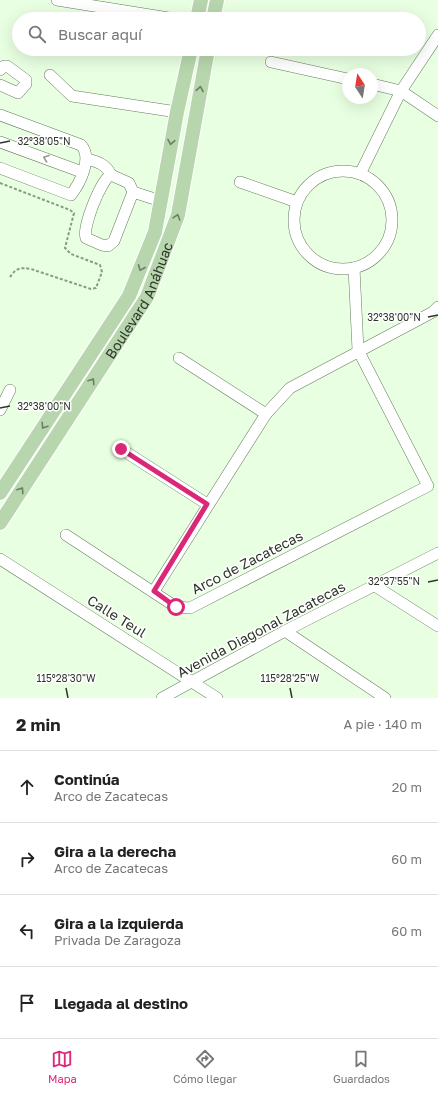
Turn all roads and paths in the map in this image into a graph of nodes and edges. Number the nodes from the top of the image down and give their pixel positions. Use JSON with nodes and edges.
{"nodes":[{"id":1,"x":57,"y":0,"type":"edge"},
{"id":2,"x":201,"y":0,"type":"edge"},
{"id":3,"x":217,"y":0,"type":"edge"},
{"id":4,"x":132,"y":12,"type":"edge"},
{"id":5,"x":198,"y":12,"type":"edge"},
{"id":6,"x":214,"y":12,"type":"edge"},
{"id":7,"x":438,"y":35,"type":"edge"},
{"id":8,"x":426,"y":53,"type":"edge"},
{"id":9,"x":189,"y":56,"type":"edge"},
{"id":10,"x":207,"y":56,"type":"edge"},
{"id":11,"x":424,"y":56,"type":"edge"},
{"id":12,"x":271,"y":62,"type":"dead end"},
{"id":13,"x":0,"y":70,"type":"edge"},
{"id":14,"x":50,"y":76,"type":"dead end"},
{"id":15,"x":342,"y":78,"type":"edge"},
{"id":16,"x":0,"y":85,"type":"edge"},
{"id":17,"x":378,"y":85,"type":"edge"},
{"id":18,"x":401,"y":91,"type":"junction"},
{"id":19,"x":177,"y":112,"type":"junction"},
{"id":20,"x":0,"y":115,"type":"edge"},
{"id":21,"x":438,"y":116,"type":"edge"},
{"id":22,"x":0,"y":142,"type":"edge"},
{"id":23,"x":87,"y":159,"type":"junction"},
{"id":24,"x":0,"y":168,"type":"edge"},
{"id":25,"x":82,"y":172,"type":"junction"},
{"id":26,"x":360,"y":174,"type":"junction"},
{"id":27,"x":111,"y":175,"type":"junction"},
{"id":28,"x":240,"y":182,"type":"dead end"},
{"id":29,"x":0,"y":183,"type":"edge"},
{"id":30,"x":133,"y":192,"type":"junction"},
{"id":31,"x":161,"y":202,"type":"junction"},
{"id":32,"x":297,"y":202,"type":"junction"},
{"id":33,"x":354,"y":268,"type":"junction"},
{"id":34,"x":10,"y":277,"type":"dead end"},
{"id":35,"x":438,"y":307,"type":"edge"},
{"id":36,"x":358,"y":350,"type":"junction"},
{"id":37,"x":179,"y":358,"type":"dead end"},
{"id":38,"x":10,"y":390,"type":"dead end"},
{"id":39,"x":0,"y":410,"type":"edge"},
{"id":40,"x":266,"y":414,"type":"junction"},
{"id":41,"x":121,"y":449,"type":"dead end"},
{"id":42,"x":0,"y":493,"type":"edge"},
{"id":43,"x":207,"y":504,"type":"junction"},
{"id":44,"x":0,"y":523,"type":"edge"},
{"id":45,"x":66,"y":534,"type":"dead end"},
{"id":46,"x":438,"y":553,"type":"edge"},
{"id":47,"x":0,"y":559,"type":"edge"},
{"id":48,"x":375,"y":586,"type":"junction"},
{"id":49,"x":154,"y":591,"type":"junction"},
{"id":50,"x":438,"y":626,"type":"edge"},
{"id":51,"x":285,"y":631,"type":"junction"},
{"id":52,"x":193,"y":682,"type":"junction"},
{"id":53,"x":162,"y":698,"type":"edge"},
{"id":54,"x":217,"y":698,"type":"edge"},
{"id":55,"x":385,"y":698,"type":"edge"}],
"edges":[{"from":1,"to":4,"type":"street"},
{"from":2,"to":5,"type":"main road"},
{"from":3,"to":6,"type":"main road"},
{"from":7,"to":8,"type":"street"},
{"from":9,"to":19,"type":"main road","name":"Boulevard Anáhuac"},
{"from":44,"to":10,"type":"main road","name":"Boulevard Anáhuac","one_way":true},
{"from":11,"to":18,"type":"street"},
{"from":12,"to":15,"type":"street"},
{"from":13,"to":16,"type":"street"},
{"from":14,"to":19,"type":"street"},
{"from":17,"to":18,"type":"street"},
{"from":18,"to":21,"type":"street"},
{"from":18,"to":26,"type":"street"},
{"from":19,"to":31,"type":"main road","name":"Boulevard Anáhuac","one_way":true},
{"from":20,"to":23,"type":"street"},
{"from":25,"to":22,"type":"street","one_way":true},
{"from":23,"to":25,"type":"street"},
{"from":23,"to":27,"type":"street"},
{"from":24,"to":25,"type":"street"},
{"from":26,"to":32,"type":"street"},
{"from":26,"to":33,"type":"street"},
{"from":27,"to":30,"type":"street"},
{"from":27,"to":30,"type":"street"},
{"from":28,"to":32,"type":"street"},
{"from":29,"to":34,"type":"path"},
{"from":30,"to":31,"type":"street"},
{"from":31,"to":42,"type":"main road","name":"Boulevard Anáhuac","one_way":true},
{"from":32,"to":33,"type":"street"},
{"from":33,"to":36,"type":"street"},
{"from":35,"to":36,"type":"street"},
{"from":36,"to":40,"type":"street"},
{"from":36,"to":49,"type":"street","name":"Arco de Zacatecas"},
{"from":37,"to":40,"type":"street"},
{"from":38,"to":39,"type":"street"},
{"from":40,"to":43,"type":"street"},
{"from":41,"to":43,"type":"street"},
{"from":43,"to":49,"type":"street"},
{"from":45,"to":49,"type":"street","name":"Arco de Zacatecas"},
{"from":46,"to":48,"type":"street","name":"Avenida Diagonal Zacatecas"},
{"from":47,"to":52,"type":"street","name":"Calle Teul"},
{"from":48,"to":50,"type":"street"},
{"from":48,"to":51,"type":"street","name":"Avenida Diagonal Zacatecas"},
{"from":51,"to":52,"type":"street","name":"Avenida Diagonal Zacatecas"},
{"from":51,"to":55,"type":"street"},
{"from":52,"to":53,"type":"street","name":"Avenida Diagonal Zacatecas"},
{"from":52,"to":54,"type":"street","name":"Calle Teul"}]}
